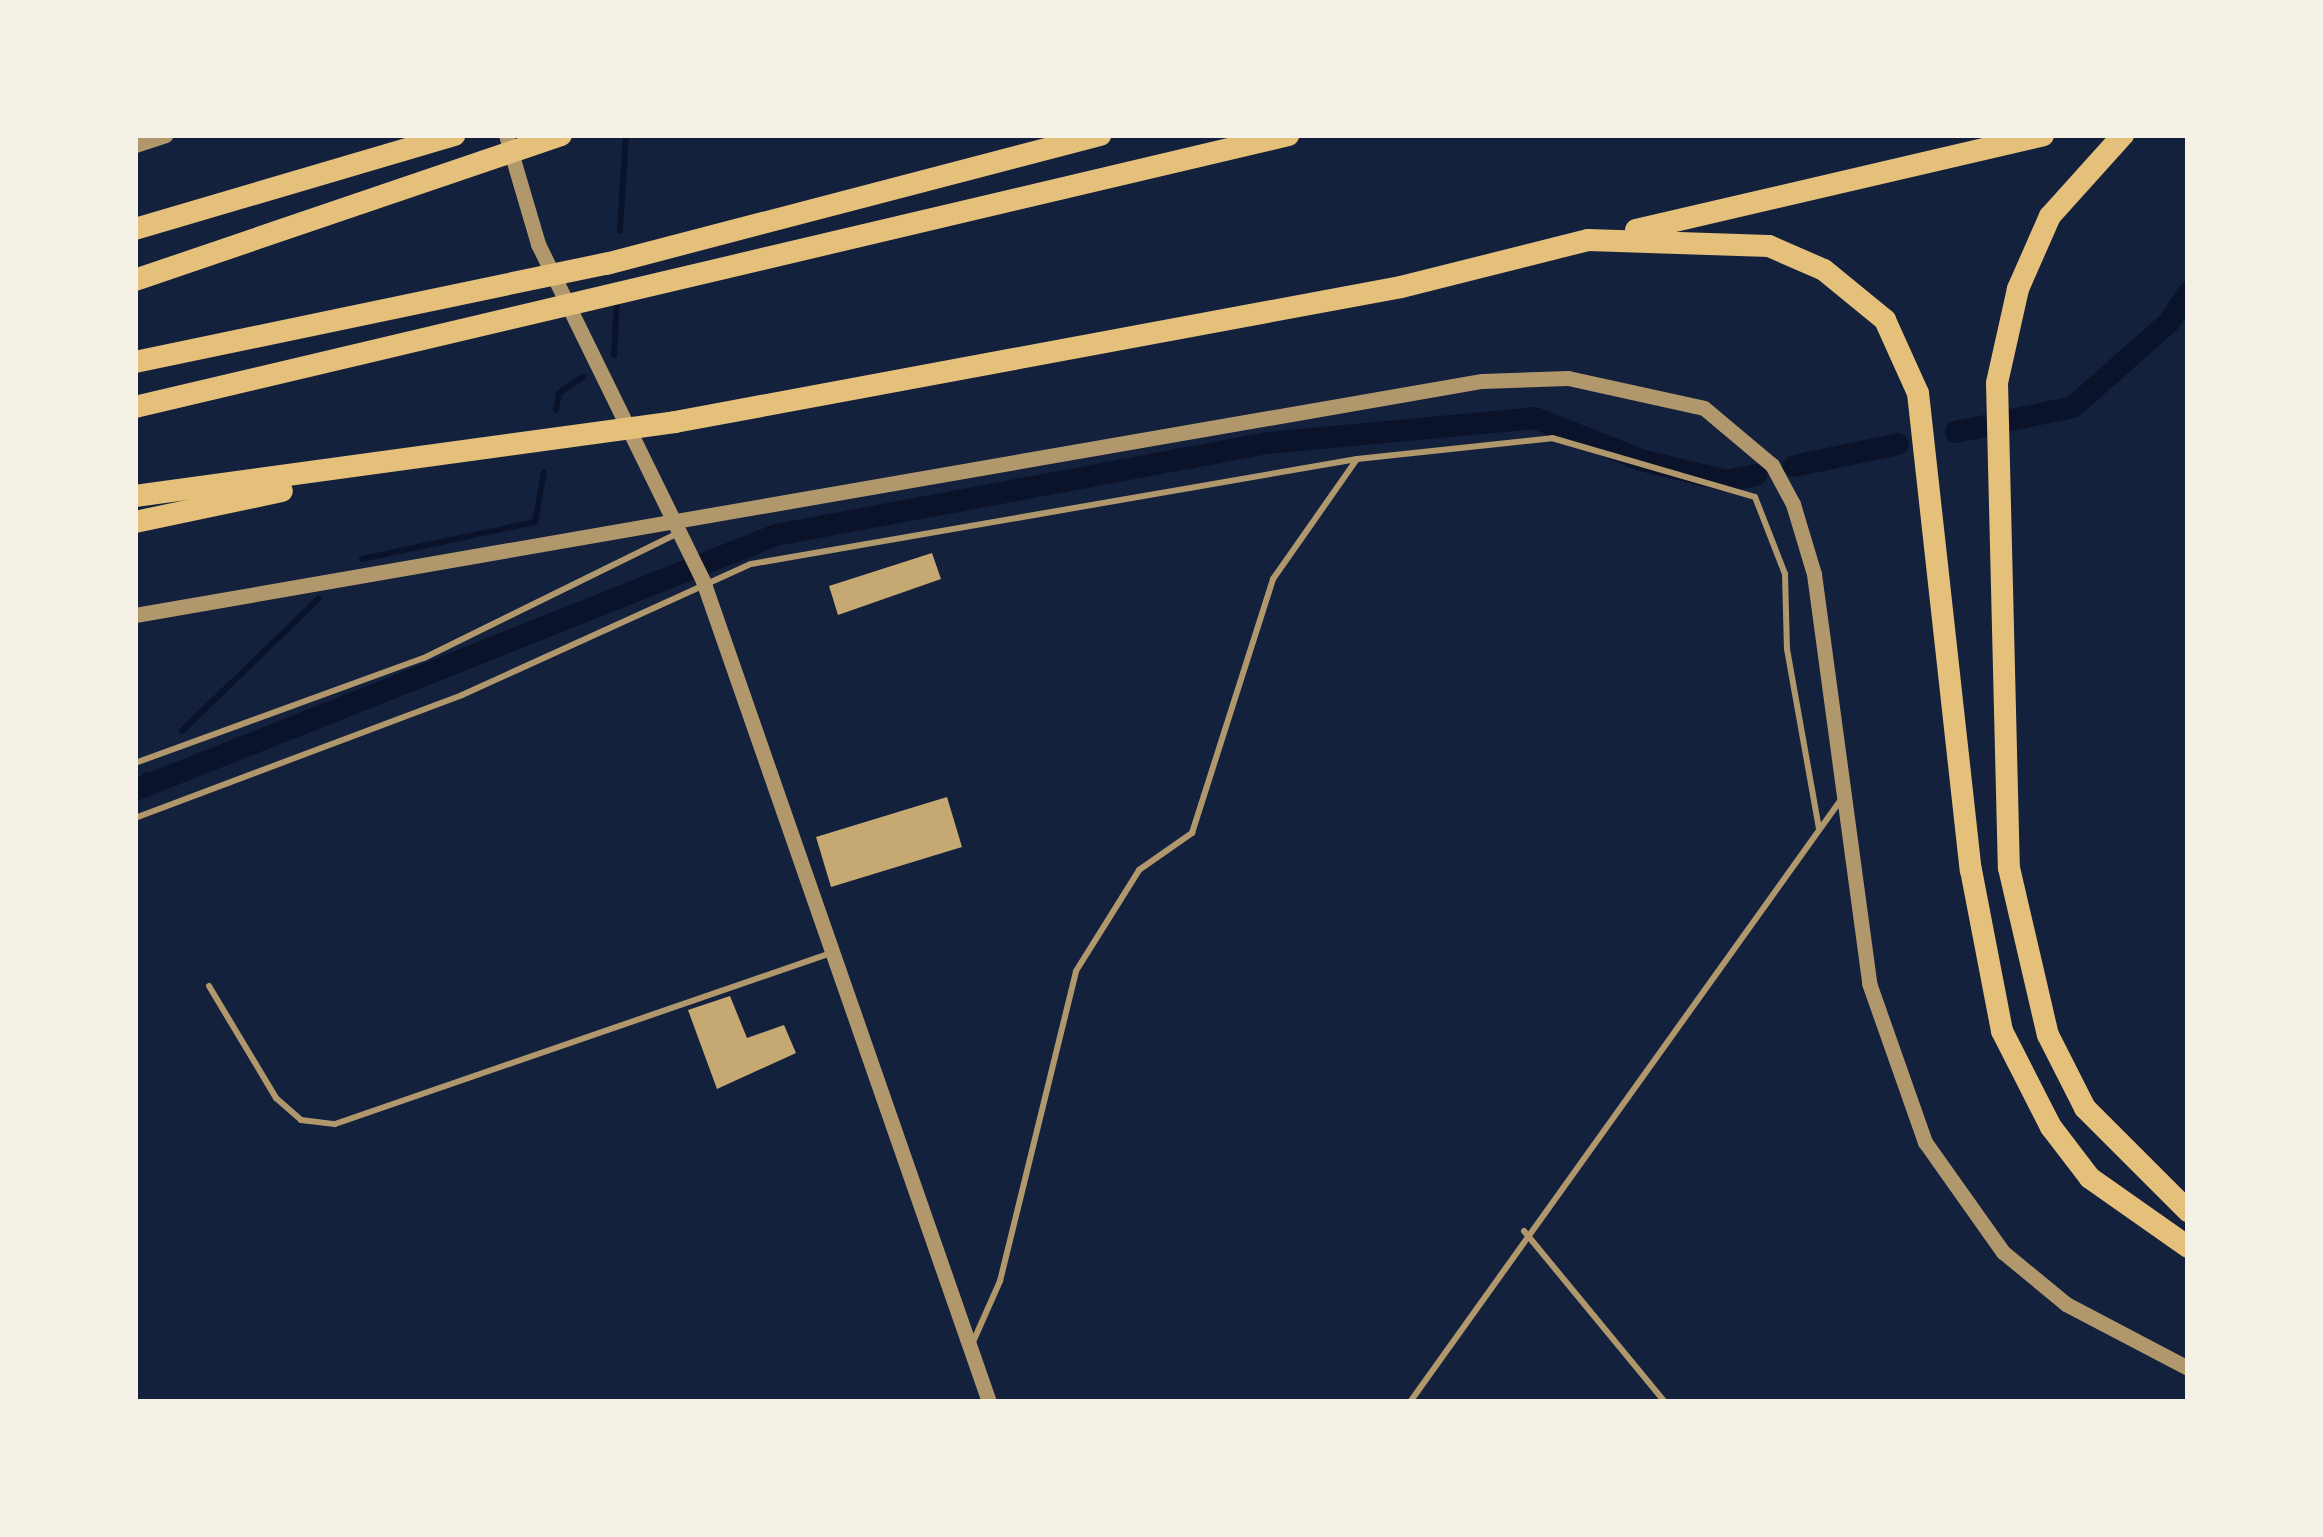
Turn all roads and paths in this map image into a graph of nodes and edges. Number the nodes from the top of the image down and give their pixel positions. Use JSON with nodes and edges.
{"nodes":[{"id":1,"x":166,"y":135,"type":"edge"},
{"id":2,"x":506,"y":135,"type":"edge"},
{"id":3,"x":1100,"y":135,"type":"edge"},
{"id":4,"x":1288,"y":135,"type":"edge"},
{"id":5,"x":2043,"y":135,"type":"edge"},
{"id":6,"x":2123,"y":135,"type":"edge"},
{"id":7,"x":445,"y":138,"type":"edge"},
{"id":8,"x":554,"y":138,"type":"edge"},
{"id":9,"x":135,"y":145,"type":"edge"},
{"id":10,"x":135,"y":229,"type":"edge"},
{"id":11,"x":1588,"y":240,"type":"junction"},
{"id":12,"x":135,"y":280,"type":"edge"},
{"id":13,"x":135,"y":362,"type":"edge"},
{"id":14,"x":135,"y":407,"type":"edge"},
{"id":15,"x":452,"y":456,"type":"junction"},
{"id":16,"x":1357,"y":459,"type":"junction"},
{"id":17,"x":135,"y":496,"type":"edge"},
{"id":18,"x":135,"y":522,"type":"edge"},
{"id":19,"x":680,"y":531,"type":"junction"},
{"id":20,"x":701,"y":577,"type":"junction"},
{"id":21,"x":135,"y":615,"type":"edge"},
{"id":22,"x":135,"y":764,"type":"edge"},
{"id":23,"x":1845,"y":795,"type":"junction"},
{"id":24,"x":135,"y":818,"type":"edge"},
{"id":25,"x":1819,"y":830,"type":"junction"},
{"id":26,"x":835,"y":951,"type":"junction"},
{"id":27,"x":210,"y":986,"type":"dead end"},
{"id":28,"x":2188,"y":1210,"type":"edge"},
{"id":29,"x":1524,"y":1231,"type":"junction"},
{"id":30,"x":2188,"y":1247,"type":"edge"},
{"id":31,"x":970,"y":1348,"type":"junction"},
{"id":32,"x":2188,"y":1368,"type":"edge"},
{"id":33,"x":988,"y":1402,"type":"edge"},
{"id":34,"x":1410,"y":1402,"type":"edge"},
{"id":35,"x":1664,"y":1402,"type":"edge"}],
"edges":[{"from":1,"to":9,"type":"street"},
{"from":2,"to":19,"type":"street"},
{"from":3,"to":13,"type":"highway"},
{"from":4,"to":14,"type":"highway"},
{"from":5,"to":11,"type":"highway"},
{"from":6,"to":28,"type":"highway"},
{"from":7,"to":10,"type":"highway"},
{"from":8,"to":12,"type":"highway"},
{"from":11,"to":15,"type":"highway"},
{"from":11,"to":30,"type":"highway"},
{"from":15,"to":17,"type":"highway"},
{"from":15,"to":18,"type":"highway"},
{"from":16,"to":20,"type":"lane"},
{"from":16,"to":25,"type":"lane"},
{"from":16,"to":31,"type":"lane"},
{"from":19,"to":20,"type":"street"},
{"from":19,"to":21,"type":"street"},
{"from":19,"to":22,"type":"lane"},
{"from":19,"to":23,"type":"street"},
{"from":20,"to":24,"type":"lane"},
{"from":20,"to":26,"type":"street"},
{"from":23,"to":25,"type":"lane"},
{"from":23,"to":32,"type":"street"},
{"from":25,"to":29,"type":"lane"},
{"from":26,"to":27,"type":"lane"},
{"from":26,"to":31,"type":"street"},
{"from":29,"to":34,"type":"lane"},
{"from":29,"to":35,"type":"lane"},
{"from":31,"to":33,"type":"street"}]}
